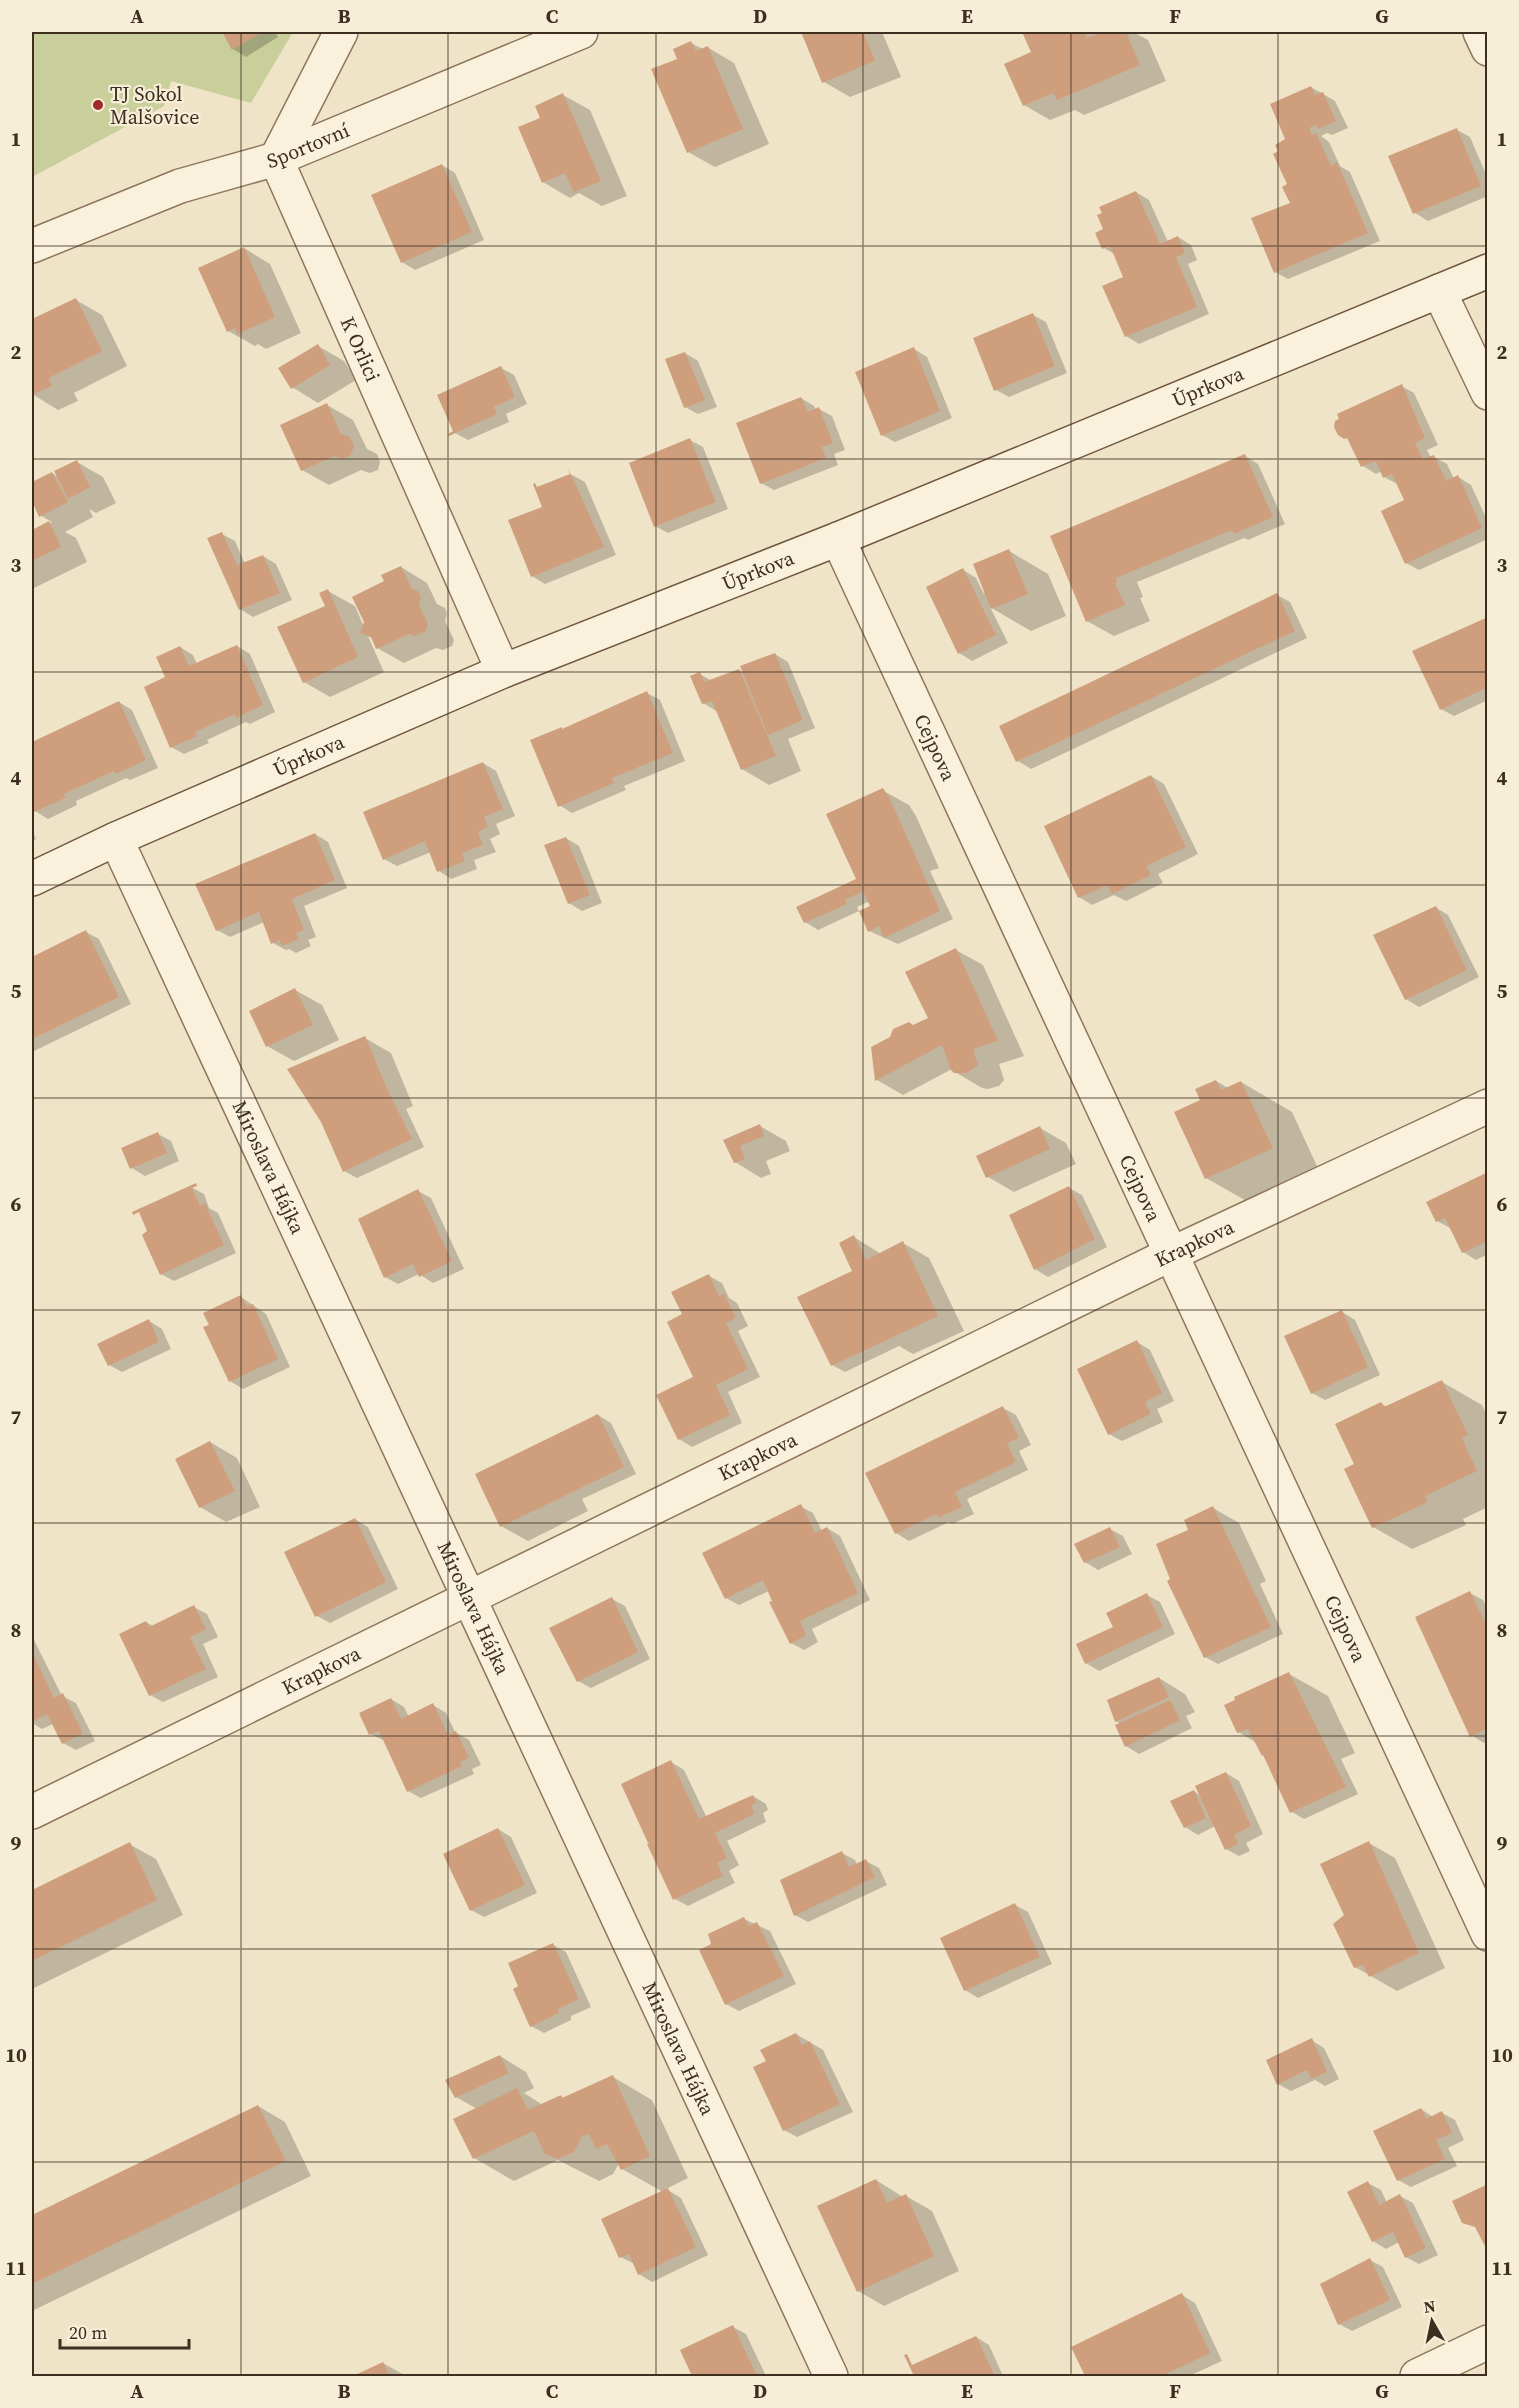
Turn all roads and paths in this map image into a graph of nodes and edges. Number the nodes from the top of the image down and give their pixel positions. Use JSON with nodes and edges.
{"nodes":[{"id":1,"x":341,"y":32,"type":"edge"},
{"id":2,"x":581,"y":32,"type":"edge"},
{"id":3,"x":1480,"y":32,"type":"edge"},
{"id":4,"x":1488,"y":49,"type":"edge"},
{"id":5,"x":276,"y":159,"type":"junction"},
{"id":6,"x":32,"y":246,"type":"edge"},
{"id":7,"x":1488,"y":271,"type":"edge"},
{"id":8,"x":1439,"y":291,"type":"junction"},
{"id":9,"x":1488,"y":393,"type":"edge"},
{"id":10,"x":838,"y":538,"type":"junction"},
{"id":11,"x":503,"y":671,"type":"junction"},
{"id":12,"x":116,"y":839,"type":"junction"},
{"id":13,"x":32,"y":879,"type":"edge"},
{"id":14,"x":1488,"y":1106,"type":"edge"},
{"id":15,"x":1171,"y":1254,"type":"junction"},
{"id":16,"x":469,"y":1597,"type":"junction"},
{"id":17,"x":32,"y":1812,"type":"edge"},
{"id":18,"x":1488,"y":1934,"type":"edge"},
{"id":19,"x":1488,"y":2342,"type":"edge"},
{"id":20,"x":831,"y":2376,"type":"edge"},
{"id":21,"x":1417,"y":2376,"type":"edge"}],
"edges":[{"from":1,"to":5,"type":"street"},
{"from":2,"to":5,"type":"street","name":"Sportovní"},
{"from":3,"to":4,"type":"street"},
{"from":5,"to":6,"type":"street","name":"Sportovní"},
{"from":5,"to":11,"type":"street","name":"K Orlici"},
{"from":7,"to":8,"type":"street","name":"Úprkova"},
{"from":8,"to":9,"type":"street"},
{"from":8,"to":10,"type":"street","name":"Úprkova"},
{"from":10,"to":11,"type":"street","name":"Úprkova"},
{"from":10,"to":15,"type":"street","name":"Cejpova"},
{"from":11,"to":12,"type":"street","name":"Úprkova"},
{"from":12,"to":13,"type":"street","name":"Úprkova"},
{"from":12,"to":16,"type":"street","name":"Miroslava Hájka"},
{"from":14,"to":15,"type":"street","name":"Krapkova"},
{"from":15,"to":16,"type":"street","name":"Krapkova"},
{"from":15,"to":18,"type":"street","name":"Cejpova"},
{"from":16,"to":17,"type":"street","name":"Krapkova"},
{"from":16,"to":20,"type":"street","name":"Miroslava Hájka"},
{"from":19,"to":21,"type":"street"}]}
